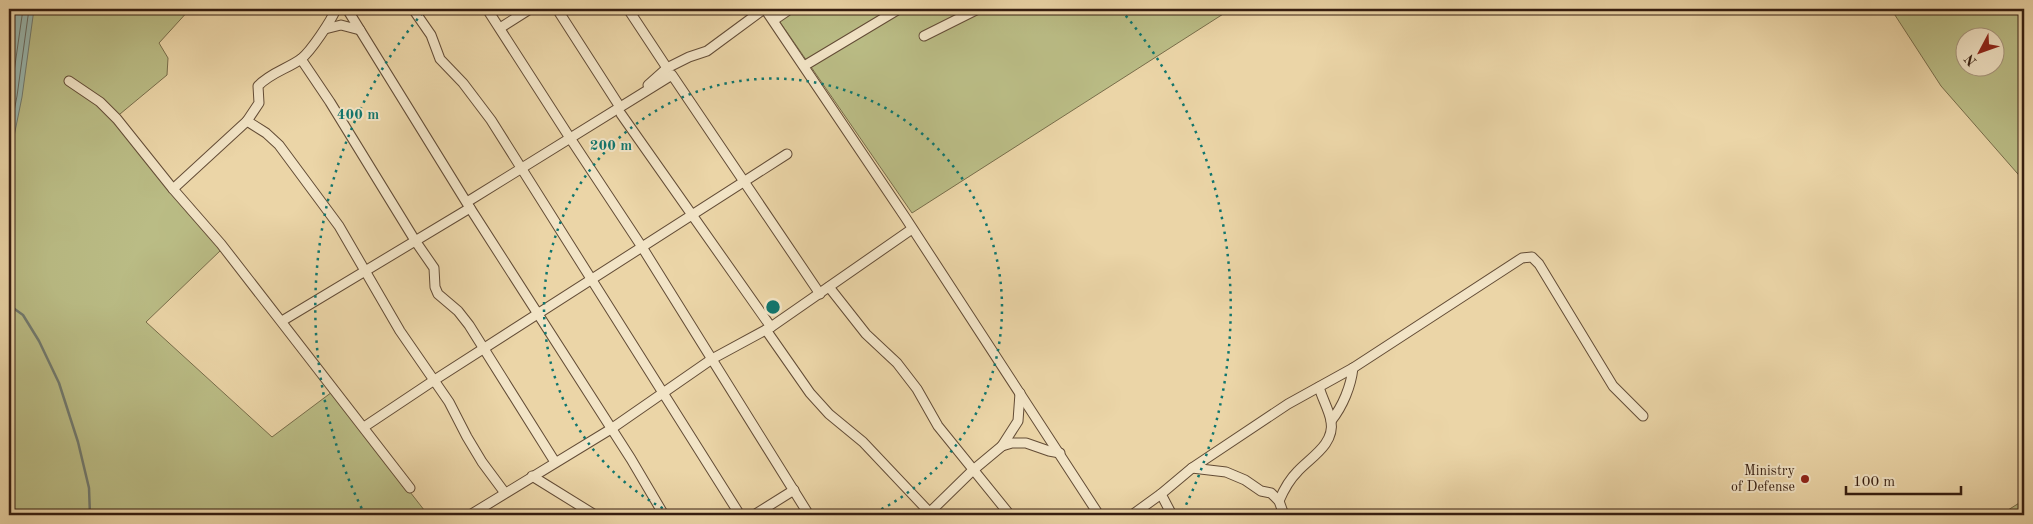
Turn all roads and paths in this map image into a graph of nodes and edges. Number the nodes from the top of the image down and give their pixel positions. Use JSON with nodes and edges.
{"nodes":[{"id":1,"x":336,"y":9,"type":"edge"},
{"id":2,"x":347,"y":9,"type":"edge"},
{"id":3,"x":413,"y":9,"type":"edge"},
{"id":4,"x":487,"y":9,"type":"edge"},
{"id":5,"x":530,"y":9,"type":"edge"},
{"id":6,"x":557,"y":9,"type":"edge"},
{"id":7,"x":628,"y":9,"type":"edge"},
{"id":8,"x":764,"y":9,"type":"edge"},
{"id":9,"x":790,"y":9,"type":"edge"},
{"id":10,"x":899,"y":9,"type":"edge"},
{"id":11,"x":978,"y":9,"type":"edge"},
{"id":12,"x":774,"y":20,"type":"junction"},
{"id":13,"x":500,"y":28,"type":"junction"},
{"id":14,"x":325,"y":29,"type":"junction"},
{"id":15,"x":360,"y":30,"type":"junction"},
{"id":16,"x":924,"y":36,"type":"dead end"},
{"id":17,"x":302,"y":59,"type":"junction"},
{"id":18,"x":804,"y":66,"type":"junction"},
{"id":19,"x":667,"y":68,"type":"junction"},
{"id":20,"x":69,"y":81,"type":"dead end"},
{"id":21,"x":620,"y":111,"type":"junction"},
{"id":22,"x":247,"y":121,"type":"junction"},
{"id":23,"x":570,"y":138,"type":"junction"},
{"id":24,"x":788,"y":154,"type":"dead end"},
{"id":25,"x":520,"y":169,"type":"junction"},
{"id":26,"x":745,"y":183,"type":"junction"},
{"id":27,"x":173,"y":189,"type":"junction"},
{"id":28,"x":469,"y":205,"type":"junction"},
{"id":29,"x":694,"y":216,"type":"junction"},
{"id":30,"x":912,"y":229,"type":"junction"},
{"id":31,"x":416,"y":242,"type":"junction"},
{"id":32,"x":642,"y":247,"type":"junction"},
{"id":33,"x":366,"y":271,"type":"junction"},
{"id":34,"x":592,"y":279,"type":"junction"},
{"id":35,"x":829,"y":287,"type":"junction"},
{"id":36,"x":820,"y":294,"type":"junction"},
{"id":37,"x":539,"y":313,"type":"junction"},
{"id":38,"x":282,"y":322,"type":"junction"},
{"id":39,"x":768,"y":328,"type":"junction"},
{"id":40,"x":484,"y":349,"type":"junction"},
{"id":41,"x":712,"y":358,"type":"junction"},
{"id":42,"x":1352,"y":368,"type":"junction"},
{"id":43,"x":433,"y":381,"type":"junction"},
{"id":44,"x":1319,"y":387,"type":"junction"},
{"id":45,"x":664,"y":393,"type":"junction"},
{"id":46,"x":1020,"y":393,"type":"junction"},
{"id":47,"x":1643,"y":416,"type":"dead end"},
{"id":48,"x":1331,"y":421,"type":"junction"},
{"id":49,"x":364,"y":427,"type":"junction"},
{"id":50,"x":611,"y":429,"type":"junction"},
{"id":51,"x":1002,"y":446,"type":"junction"},
{"id":52,"x":1060,"y":453,"type":"junction"},
{"id":53,"x":555,"y":462,"type":"junction"},
{"id":54,"x":1192,"y":468,"type":"junction"},
{"id":55,"x":972,"y":471,"type":"junction"},
{"id":56,"x":532,"y":476,"type":"junction"},
{"id":57,"x":410,"y":488,"type":"dead end"},
{"id":58,"x":794,"y":490,"type":"junction"},
{"id":59,"x":505,"y":493,"type":"junction"},
{"id":60,"x":1161,"y":494,"type":"junction"},
{"id":61,"x":1279,"y":501,"type":"junction"},
{"id":62,"x":930,"y":514,"type":"edge"},
{"id":63,"x":470,"y":515,"type":"edge"},
{"id":64,"x":595,"y":515,"type":"edge"},
{"id":65,"x":664,"y":515,"type":"edge"},
{"id":66,"x":740,"y":515,"type":"edge"},
{"id":67,"x":754,"y":515,"type":"edge"},
{"id":68,"x":809,"y":515,"type":"edge"},
{"id":69,"x":1010,"y":515,"type":"edge"},
{"id":70,"x":1098,"y":515,"type":"edge"},
{"id":71,"x":1132,"y":515,"type":"edge"},
{"id":72,"x":1172,"y":515,"type":"edge"},
{"id":73,"x":1284,"y":515,"type":"edge"}],
"edges":[{"from":1,"to":14,"type":"street"},
{"from":2,"to":15,"type":"street"},
{"from":3,"to":25,"type":"street"},
{"from":4,"to":13,"type":"street"},
{"from":5,"to":13,"type":"street"},
{"from":6,"to":21,"type":"street"},
{"from":7,"to":19,"type":"street"},
{"from":8,"to":12,"type":"street"},
{"from":8,"to":19,"type":"street"},
{"from":9,"to":12,"type":"street"},
{"from":10,"to":18,"type":"street"},
{"from":11,"to":16,"type":"street"},
{"from":12,"to":18,"type":"street"},
{"from":13,"to":23,"type":"street"},
{"from":14,"to":15,"type":"street"},
{"from":14,"to":17,"type":"street"},
{"from":15,"to":28,"type":"street"},
{"from":17,"to":22,"type":"street"},
{"from":17,"to":31,"type":"street"},
{"from":18,"to":30,"type":"street"},
{"from":19,"to":21,"type":"street"},
{"from":20,"to":27,"type":"street"},
{"from":21,"to":23,"type":"street"},
{"from":21,"to":29,"type":"street"},
{"from":22,"to":27,"type":"street"},
{"from":22,"to":33,"type":"street"},
{"from":23,"to":25,"type":"street"},
{"from":23,"to":26,"type":"street"},
{"from":23,"to":32,"type":"street"},
{"from":24,"to":26,"type":"street"},
{"from":25,"to":28,"type":"street"},
{"from":25,"to":34,"type":"street"},
{"from":26,"to":29,"type":"street"},
{"from":26,"to":36,"type":"street"},
{"from":27,"to":38,"type":"street"},
{"from":28,"to":31,"type":"street"},
{"from":28,"to":37,"type":"street"},
{"from":29,"to":32,"type":"street"},
{"from":29,"to":39,"type":"street"},
{"from":30,"to":35,"type":"street"},
{"from":30,"to":46,"type":"street"},
{"from":31,"to":33,"type":"street"},
{"from":31,"to":40,"type":"street"},
{"from":32,"to":34,"type":"street"},
{"from":32,"to":41,"type":"street"},
{"from":33,"to":38,"type":"street"},
{"from":33,"to":43,"type":"street"},
{"from":34,"to":37,"type":"street"},
{"from":34,"to":45,"type":"street"},
{"from":35,"to":36,"type":"street"},
{"from":35,"to":55,"type":"street"},
{"from":36,"to":39,"type":"street"},
{"from":37,"to":40,"type":"street"},
{"from":37,"to":50,"type":"street"},
{"from":38,"to":49,"type":"street"},
{"from":39,"to":41,"type":"street"},
{"from":39,"to":62,"type":"street"},
{"from":40,"to":43,"type":"street"},
{"from":40,"to":53,"type":"street"},
{"from":41,"to":45,"type":"street"},
{"from":41,"to":58,"type":"street"},
{"from":42,"to":44,"type":"street"},
{"from":42,"to":47,"type":"street"},
{"from":42,"to":48,"type":"street"},
{"from":43,"to":49,"type":"street"},
{"from":43,"to":59,"type":"street"},
{"from":44,"to":48,"type":"street"},
{"from":44,"to":54,"type":"street"},
{"from":45,"to":50,"type":"street"},
{"from":45,"to":66,"type":"street"},
{"from":46,"to":51,"type":"street"},
{"from":46,"to":52,"type":"street"},
{"from":48,"to":61,"type":"street"},
{"from":49,"to":57,"type":"street"},
{"from":50,"to":53,"type":"street"},
{"from":50,"to":65,"type":"street"},
{"from":51,"to":52,"type":"street"},
{"from":51,"to":55,"type":"street"},
{"from":52,"to":70,"type":"street"},
{"from":53,"to":56,"type":"street"},
{"from":54,"to":60,"type":"street"},
{"from":54,"to":61,"type":"street"},
{"from":55,"to":62,"type":"street"},
{"from":55,"to":69,"type":"street"},
{"from":56,"to":59,"type":"street"},
{"from":56,"to":64,"type":"street"},
{"from":58,"to":67,"type":"street"},
{"from":58,"to":68,"type":"street"},
{"from":59,"to":63,"type":"street"},
{"from":60,"to":71,"type":"street"},
{"from":60,"to":72,"type":"street"},
{"from":61,"to":73,"type":"street"}]}
